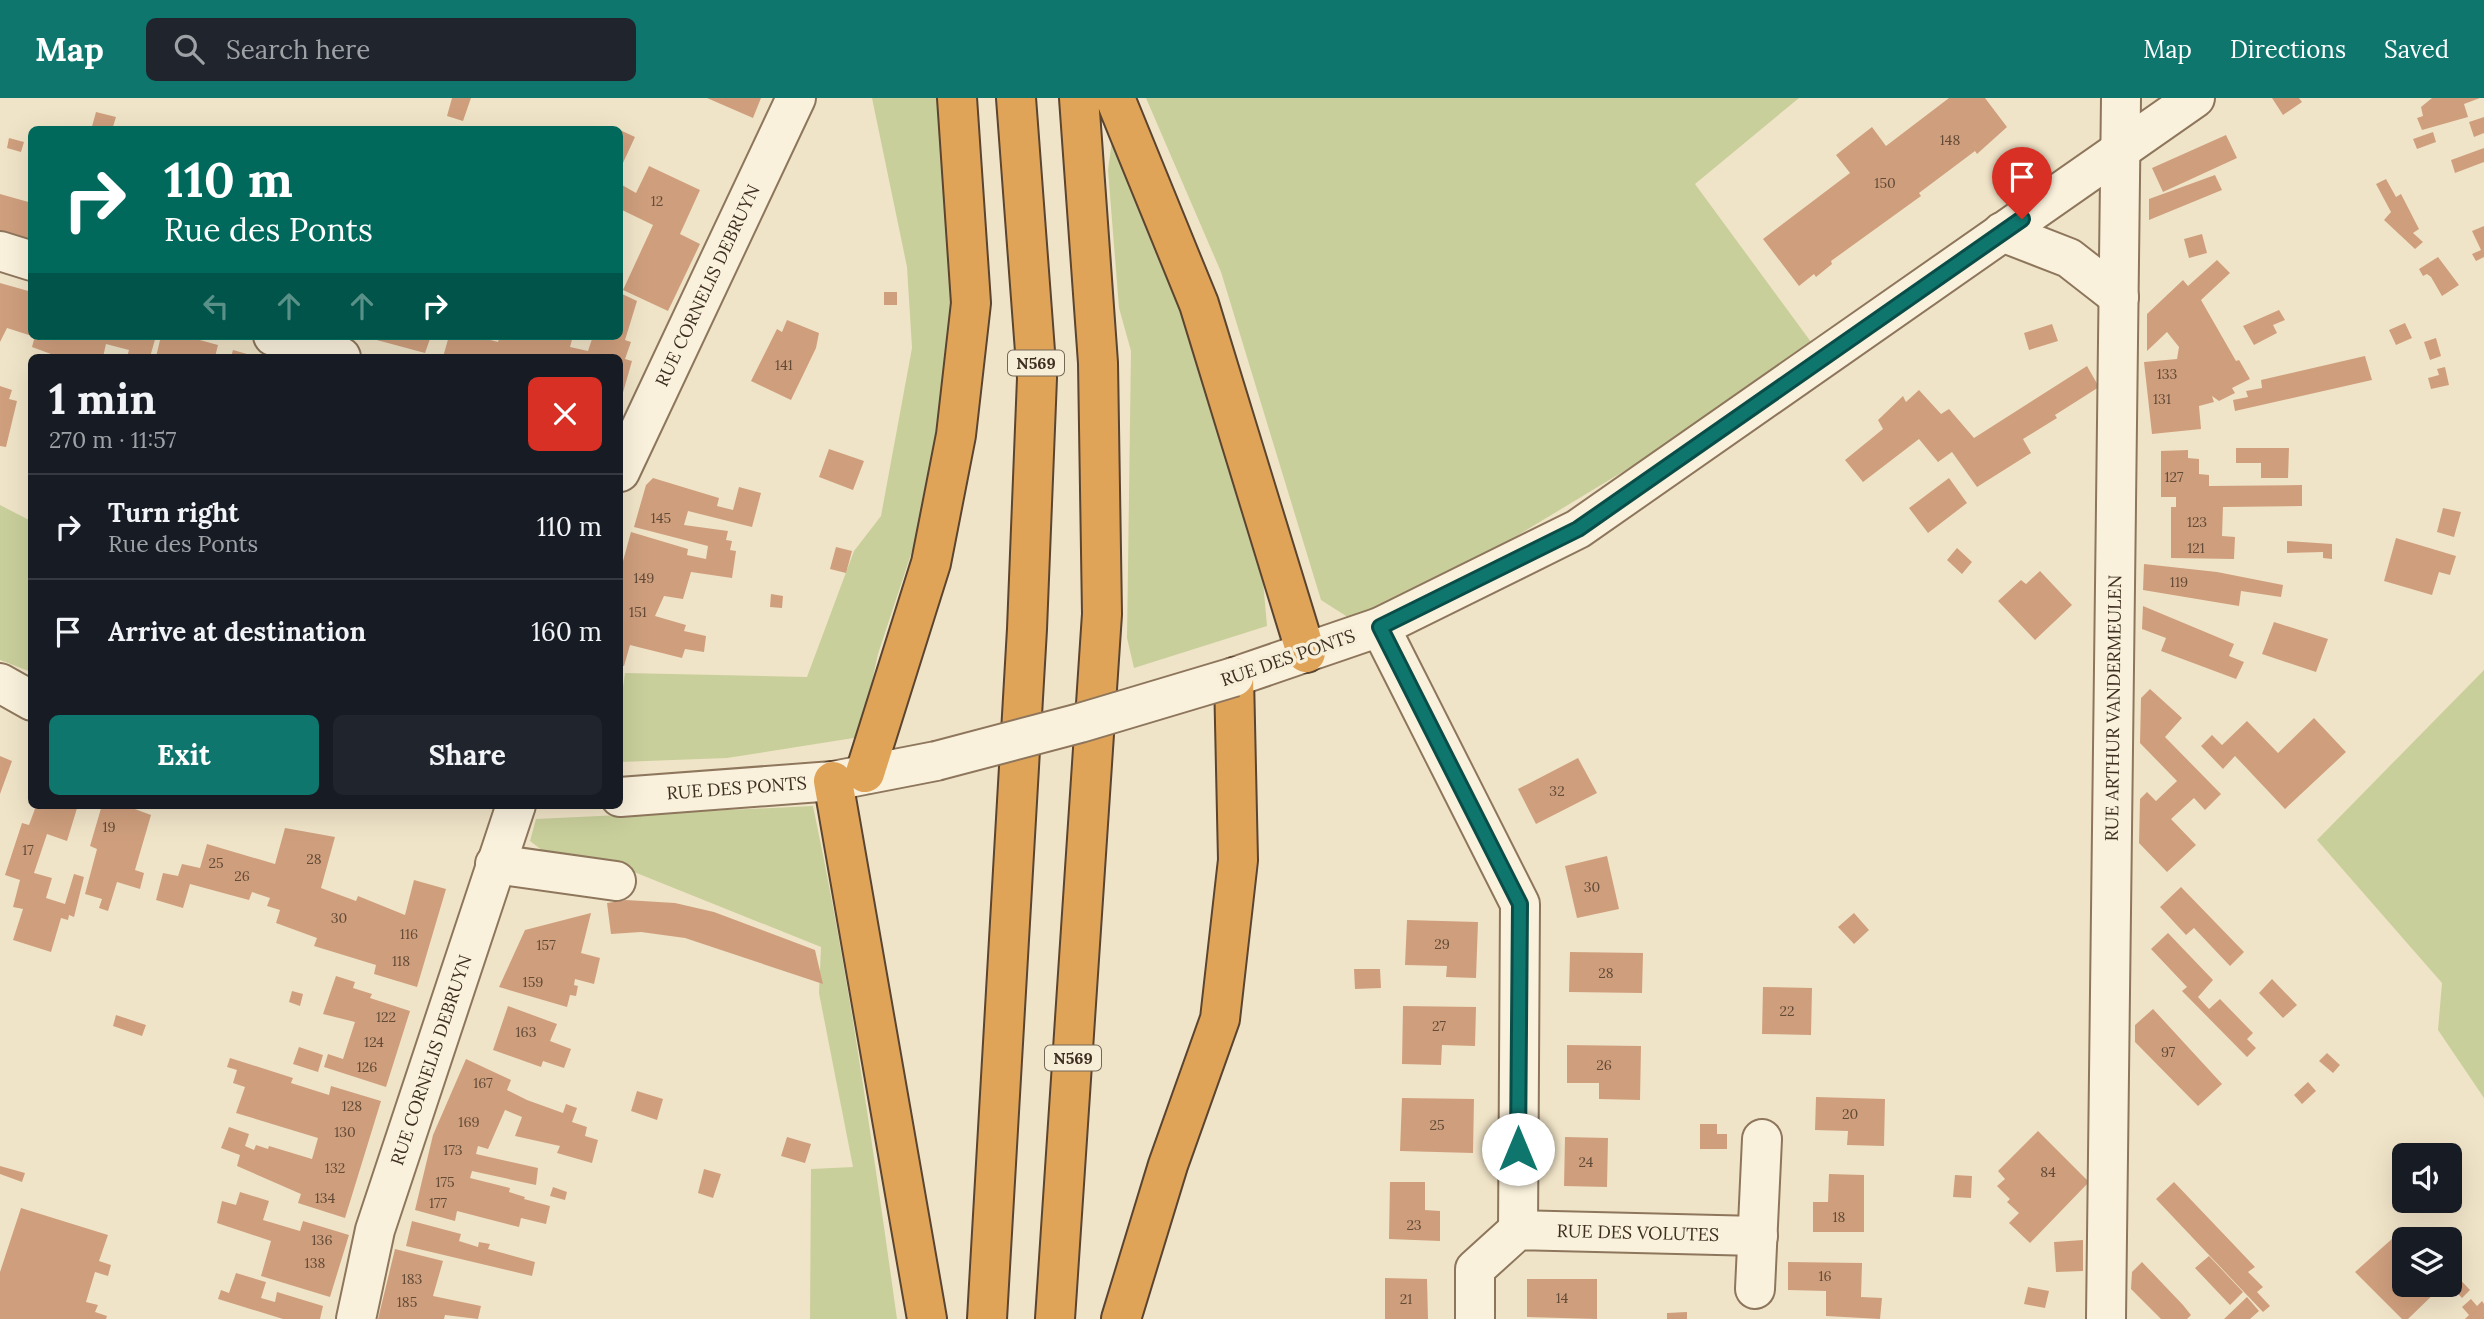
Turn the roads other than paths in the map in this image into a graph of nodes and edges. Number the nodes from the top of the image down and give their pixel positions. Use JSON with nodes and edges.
{"nodes":[{"id":1,"x":796,"y":98,"type":"edge"},
{"id":2,"x":957,"y":98,"type":"edge"},
{"id":3,"x":1016,"y":98,"type":"edge"},
{"id":4,"x":1079,"y":98,"type":"edge"},
{"id":5,"x":1115,"y":98,"type":"edge"},
{"id":6,"x":2121,"y":98,"type":"edge"},
{"id":7,"x":2195,"y":98,"type":"edge"},
{"id":8,"x":2120,"y":150,"type":"junction"},
{"id":9,"x":2002,"y":232,"type":"junction"},
{"id":10,"x":0,"y":251,"type":"edge"},
{"id":11,"x":28,"y":260,"type":"edge"},
{"id":12,"x":2119,"y":297,"type":"junction"},
{"id":13,"x":286,"y":340,"type":"edge"},
{"id":14,"x":331,"y":354,"type":"edge"},
{"id":15,"x":623,"y":454,"type":"edge"},
{"id":16,"x":1380,"y":627,"type":"junction"},
{"id":17,"x":1306,"y":653,"type":"junction"},
{"id":18,"x":1234,"y":677,"type":"junction"},
{"id":19,"x":0,"y":683,"type":"edge"},
{"id":20,"x":28,"y":699,"type":"edge"},
{"id":21,"x":849,"y":777,"type":"junction"},
{"id":22,"x":623,"y":797,"type":"edge"},
{"id":23,"x":515,"y":809,"type":"edge"},
{"id":24,"x":495,"y":864,"type":"junction"},
{"id":25,"x":616,"y":881,"type":"dead end"},
{"id":26,"x":1762,"y":1139,"type":"dead end"},
{"id":27,"x":1518,"y":1230,"type":"junction"},
{"id":28,"x":1758,"y":1236,"type":"junction"},
{"id":29,"x":1755,"y":1289,"type":"dead end"},
{"id":30,"x":356,"y":1319,"type":"edge"},
{"id":31,"x":927,"y":1319,"type":"edge"},
{"id":32,"x":987,"y":1319,"type":"edge"},
{"id":33,"x":1055,"y":1319,"type":"edge"},
{"id":34,"x":1121,"y":1319,"type":"edge"},
{"id":35,"x":1475,"y":1319,"type":"edge"},
{"id":36,"x":2106,"y":1319,"type":"edge"}],
"edges":[{"from":1,"to":15,"type":"street","name":"RUE CORNELIS DEBRUYN"},
{"from":2,"to":21,"type":"highway"},
{"from":3,"to":32,"type":"highway","number":"N569"},
{"from":4,"to":33,"type":"highway","number":"N569"},
{"from":5,"to":17,"type":"highway"},
{"from":6,"to":8,"type":"street","name":"RUE ARTHUR VANDERMEULEN"},
{"from":7,"to":8,"type":"street","name":"RUE DES PONTS"},
{"from":8,"to":9,"type":"street","name":"RUE DES PONTS"},
{"from":8,"to":12,"type":"street","name":"RUE ARTHUR VANDERMEULEN"},
{"from":9,"to":12,"type":"street"},
{"from":9,"to":16,"type":"street","name":"RUE DES PONTS"},
{"from":10,"to":11,"type":"street"},
{"from":12,"to":36,"type":"street","name":"RUE ARTHUR VANDERMEULEN"},
{"from":13,"to":14,"type":"street"},
{"from":16,"to":17,"type":"street","name":"RUE DES PONTS"},
{"from":16,"to":27,"type":"street"},
{"from":17,"to":18,"type":"street","name":"RUE DES PONTS"},
{"from":18,"to":21,"type":"street","name":"RUE DES PONTS","bridge":true},
{"from":18,"to":34,"type":"highway"},
{"from":19,"to":20,"type":"street"},
{"from":21,"to":22,"type":"street","name":"RUE DES PONTS"},
{"from":21,"to":31,"type":"highway"},
{"from":23,"to":24,"type":"street","name":"RUE CORNELIS DEBRUYN"},
{"from":24,"to":25,"type":"street"},
{"from":24,"to":30,"type":"street","name":"RUE CORNELIS DEBRUYN"},
{"from":26,"to":28,"type":"street"},
{"from":27,"to":28,"type":"street","name":"RUE DES VOLUTES"},
{"from":27,"to":35,"type":"street"},
{"from":28,"to":29,"type":"street"}]}
